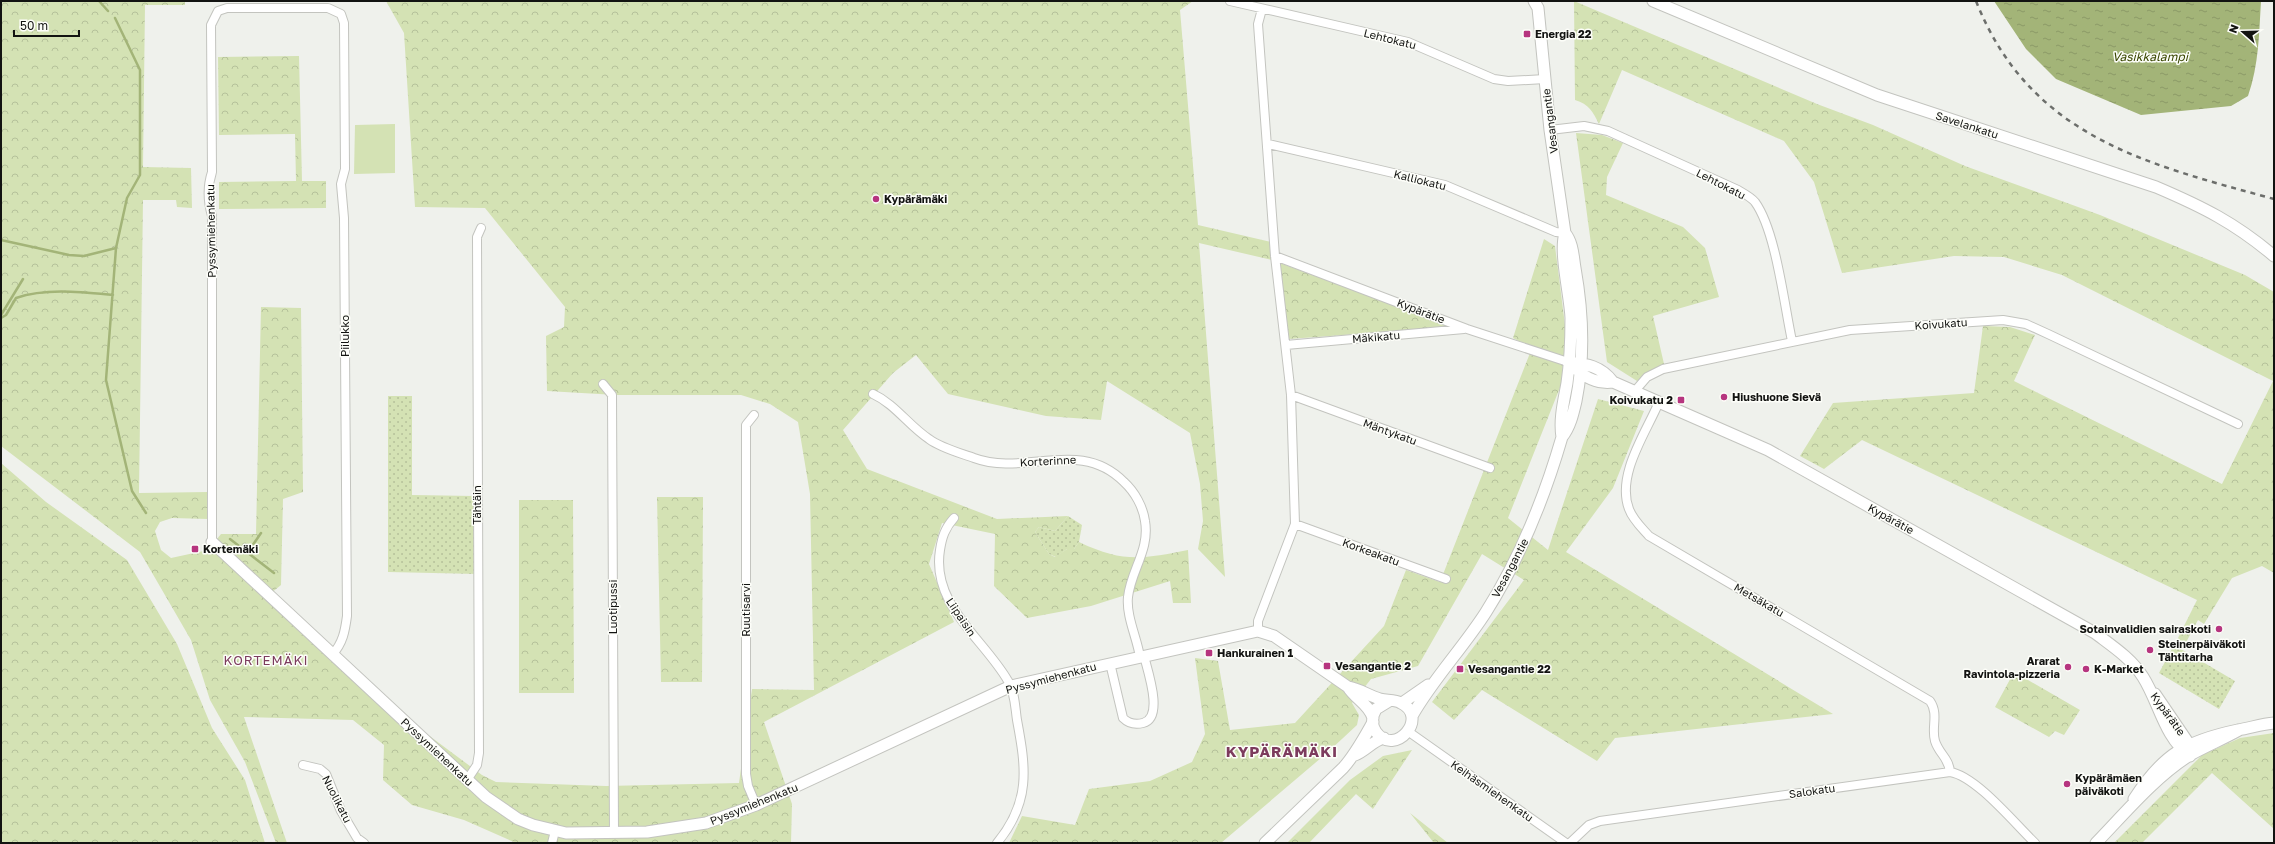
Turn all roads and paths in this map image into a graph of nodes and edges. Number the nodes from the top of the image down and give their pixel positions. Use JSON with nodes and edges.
{"nodes":[{"id":1,"x":1230,"y":1,"type":"edge"},
{"id":2,"x":1653,"y":1,"type":"edge"},
{"id":3,"x":1538,"y":3,"type":"edge"},
{"id":4,"x":1262,"y":9,"type":"junction"},
{"id":5,"x":341,"y":14,"type":"joint"},
{"id":6,"x":1545,"y":80,"type":"junction"},
{"id":7,"x":1550,"y":130,"type":"junction"},
{"id":8,"x":1268,"y":144,"type":"junction"},
{"id":9,"x":481,"y":228,"type":"dead end"},
{"id":10,"x":1565,"y":233,"type":"junction"},
{"id":11,"x":1276,"y":256,"type":"junction"},
{"id":12,"x":2274,"y":256,"type":"edge"},
{"id":13,"x":1467,"y":329,"type":"junction"},
{"id":14,"x":1792,"y":341,"type":"junction"},
{"id":15,"x":1286,"y":345,"type":"junction"},
{"id":16,"x":1568,"y":362,"type":"junction"},
{"id":17,"x":1581,"y":368,"type":"junction"},
{"id":18,"x":603,"y":384,"type":"dead end"},
{"id":19,"x":1634,"y":392,"type":"junction"},
{"id":20,"x":873,"y":394,"type":"dead end"},
{"id":21,"x":1291,"y":395,"type":"junction"},
{"id":22,"x":1659,"y":402,"type":"junction"},
{"id":23,"x":754,"y":415,"type":"dead end"},
{"id":24,"x":2238,"y":424,"type":"dead end"},
{"id":25,"x":1562,"y":437,"type":"junction"},
{"id":26,"x":1490,"y":468,"type":"dead end"},
{"id":27,"x":954,"y":518,"type":"dead end"},
{"id":28,"x":1295,"y":524,"type":"junction"},
{"id":29,"x":212,"y":542,"type":"joint"},
{"id":30,"x":1446,"y":580,"type":"dead end"},
{"id":31,"x":1258,"y":631,"type":"junction"},
{"id":32,"x":332,"y":655,"type":"junction"},
{"id":33,"x":1142,"y":656,"type":"junction"},
{"id":34,"x":1110,"y":663,"type":"junction"},
{"id":35,"x":1431,"y":684,"type":"junction"},
{"id":36,"x":1011,"y":686,"type":"junction"},
{"id":37,"x":1348,"y":687,"type":"junction"},
{"id":38,"x":1389,"y":701,"type":"junction"},
{"id":39,"x":1402,"y":703,"type":"junction"},
{"id":40,"x":1412,"y":716,"type":"junction"},
{"id":41,"x":1373,"y":720,"type":"junction"},
{"id":42,"x":2274,"y":723,"type":"edge"},
{"id":43,"x":2239,"y":730,"type":"junction"},
{"id":44,"x":1409,"y":732,"type":"junction"},
{"id":45,"x":1384,"y":738,"type":"junction"},
{"id":46,"x":2185,"y":747,"type":"junction"},
{"id":47,"x":1355,"y":755,"type":"junction"},
{"id":48,"x":2190,"y":756,"type":"junction"},
{"id":49,"x":302,"y":765,"type":"dead end"},
{"id":50,"x":1950,"y":772,"type":"junction"},
{"id":51,"x":467,"y":780,"type":"junction"},
{"id":52,"x":756,"y":806,"type":"junction"},
{"id":53,"x":2127,"y":810,"type":"junction"},
{"id":54,"x":555,"y":831,"type":"junction"},
{"id":55,"x":614,"y":833,"type":"junction"},
{"id":56,"x":364,"y":843,"type":"edge"},
{"id":57,"x":552,"y":843,"type":"edge"},
{"id":58,"x":997,"y":843,"type":"edge"},
{"id":59,"x":1265,"y":843,"type":"edge"},
{"id":60,"x":1566,"y":843,"type":"edge"},
{"id":61,"x":1570,"y":843,"type":"edge"},
{"id":62,"x":2035,"y":843,"type":"edge"},
{"id":63,"x":2096,"y":843,"type":"edge"}],
"edges":[{"from":1,"to":4,"type":"street","name":"Lehtokatu"},
{"from":2,"to":12,"type":"street","name":"Savelankatu"},
{"from":3,"to":6,"type":"street","name":"Vesangantie"},
{"from":4,"to":6,"type":"street","name":"Lehtokatu"},
{"from":4,"to":8,"type":"street"},
{"from":5,"to":29,"type":"street","name":"Pyssymiehenkatu"},
{"from":5,"to":32,"type":"street","name":"Piilukko"},
{"from":6,"to":7,"type":"street","name":"Vesangantie"},
{"from":7,"to":10,"type":"street","name":"Vesangantie"},
{"from":7,"to":14,"type":"street","name":"Lehtokatu"},
{"from":8,"to":10,"type":"street","name":"Kalliokatu"},
{"from":8,"to":11,"type":"street"},
{"from":9,"to":51,"type":"street","name":"Tähtäin"},
{"from":10,"to":16,"type":"street","name":"Vesangantie"},
{"from":10,"to":17,"type":"street","name":"Vesangantie"},
{"from":11,"to":13,"type":"street","name":"Kypärätie"},
{"from":11,"to":15,"type":"street"},
{"from":13,"to":15,"type":"street","name":"Mäkikatu"},
{"from":13,"to":16,"type":"street","name":"Kypärätie"},
{"from":14,"to":19,"type":"street","name":"Koivukatu"},
{"from":14,"to":24,"type":"street","name":"Koivukatu"},
{"from":15,"to":21,"type":"street"},
{"from":16,"to":17,"type":"street","name":"Kypärätie"},
{"from":16,"to":25,"type":"street","name":"Vesangantie"},
{"from":17,"to":19,"type":"street","name":"Kypärätie"},
{"from":17,"to":25,"type":"street","name":"Vesangantie"},
{"from":18,"to":55,"type":"street","name":"Luotipussi"},
{"from":19,"to":22,"type":"street","name":"Kypärätie"},
{"from":20,"to":33,"type":"street","name":"Korterinne"},
{"from":21,"to":26,"type":"street","name":"Mäntykatu"},
{"from":21,"to":28,"type":"street"},
{"from":22,"to":46,"type":"street","name":"Kypärätie"},
{"from":22,"to":50,"type":"street","name":"Metsäkatu"},
{"from":23,"to":52,"type":"street","name":"Ruutisarvi"},
{"from":25,"to":35,"type":"street","name":"Vesangantie"},
{"from":27,"to":36,"type":"street","name":"Liipaisin"},
{"from":28,"to":30,"type":"street","name":"Korkeakatu"},
{"from":28,"to":31,"type":"street"},
{"from":29,"to":32,"type":"street","name":"Pyssymiehenkatu"},
{"from":31,"to":33,"type":"street","name":"Pyssymiehenkatu"},
{"from":31,"to":37,"type":"street"},
{"from":32,"to":51,"type":"street","name":"Pyssymiehenkatu"},
{"from":33,"to":34,"type":"street","name":"Pyssymiehenkatu"},
{"from":33,"to":34,"type":"street","name":"Korterinne"},
{"from":34,"to":36,"type":"street","name":"Pyssymiehenkatu"},
{"from":35,"to":39,"type":"street","name":"Vesangantie"},
{"from":35,"to":40,"type":"street","name":"Vesangantie"},
{"from":36,"to":52,"type":"street","name":"Pyssymiehenkatu"},
{"from":36,"to":58,"type":"street"},
{"from":37,"to":38,"type":"street"},
{"from":37,"to":41,"type":"street"},
{"from":38,"to":39,"type":"street"},
{"from":38,"to":41,"type":"street"},
{"from":39,"to":40,"type":"street"},
{"from":40,"to":44,"type":"street"},
{"from":41,"to":45,"type":"street"},
{"from":41,"to":47,"type":"street"},
{"from":42,"to":43,"type":"street"},
{"from":43,"to":46,"type":"street"},
{"from":43,"to":48,"type":"street"},
{"from":44,"to":45,"type":"street"},
{"from":44,"to":60,"type":"street","name":"Keihäsmiehenkatu"},
{"from":45,"to":47,"type":"street"},
{"from":46,"to":48,"type":"street","name":"Kypärätie"},
{"from":46,"to":53,"type":"street"},
{"from":47,"to":59,"type":"street"},
{"from":48,"to":53,"type":"street"},
{"from":49,"to":56,"type":"street","name":"Nuolikatu"},
{"from":50,"to":61,"type":"street","name":"Salokatu"},
{"from":50,"to":62,"type":"street","name":"Salokatu"},
{"from":51,"to":54,"type":"street","name":"Pyssymiehenkatu"},
{"from":52,"to":55,"type":"street","name":"Pyssymiehenkatu"},
{"from":53,"to":63,"type":"street"},
{"from":54,"to":55,"type":"street","name":"Pyssymiehenkatu"},
{"from":54,"to":57,"type":"street"}]}
